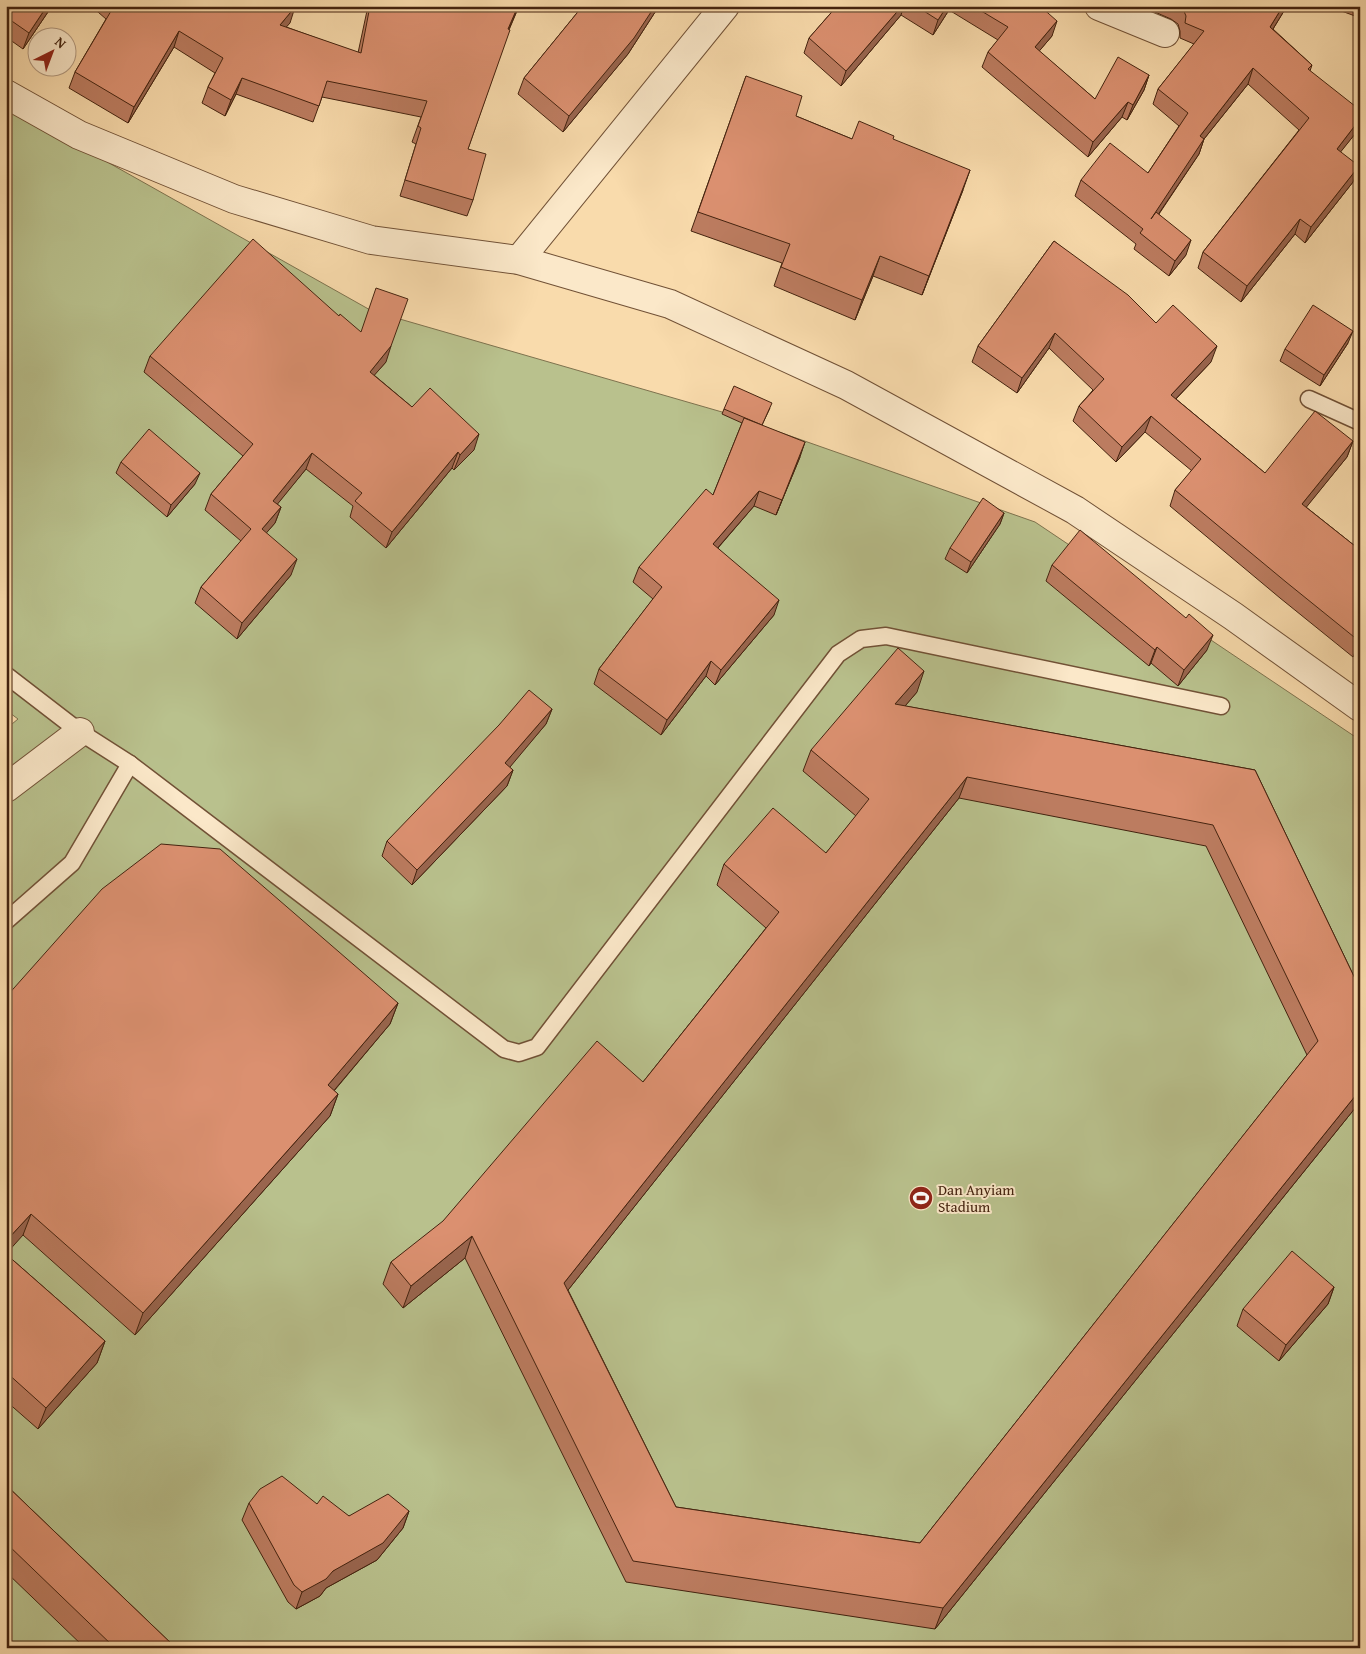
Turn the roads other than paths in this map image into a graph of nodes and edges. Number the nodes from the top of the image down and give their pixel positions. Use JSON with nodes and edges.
{"nodes":[{"id":1,"x":725,"y":6,"type":"edge"},
{"id":2,"x":1099,"y":6,"type":"edge"},
{"id":3,"x":1165,"y":33,"type":"dead end"},
{"id":4,"x":6,"y":94,"type":"edge"},
{"id":5,"x":519,"y":260,"type":"junction"},
{"id":6,"x":1309,"y":398,"type":"dead end"},
{"id":7,"x":1360,"y":422,"type":"edge"},
{"id":8,"x":6,"y":675,"type":"edge"},
{"id":9,"x":1221,"y":706,"type":"dead end"},
{"id":10,"x":1360,"y":707,"type":"edge"},
{"id":11,"x":80,"y":732,"type":"junction"},
{"id":12,"x":130,"y":764,"type":"junction"},
{"id":13,"x":6,"y":788,"type":"edge"},
{"id":14,"x":6,"y":921,"type":"edge"}],
"edges":[{"from":1,"to":5,"type":"street"},
{"from":2,"to":3,"type":"street"},
{"from":4,"to":5,"type":"street"},
{"from":5,"to":10,"type":"street"},
{"from":6,"to":7,"type":"lane"},
{"from":8,"to":11,"type":"lane"},
{"from":9,"to":12,"type":"lane"},
{"from":11,"to":12,"type":"lane"},
{"from":11,"to":13,"type":"street"},
{"from":12,"to":14,"type":"lane"}]}
